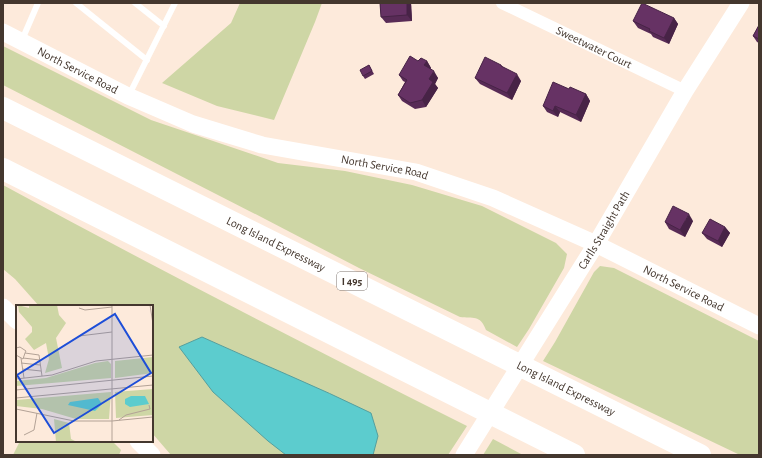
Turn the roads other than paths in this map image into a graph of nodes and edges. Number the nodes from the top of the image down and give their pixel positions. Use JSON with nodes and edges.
{"nodes":[{"id":1,"x":38,"y":3,"type":"edge"},
{"id":2,"x":76,"y":3,"type":"edge"},
{"id":3,"x":135,"y":3,"type":"edge"},
{"id":4,"x":175,"y":3,"type":"edge"},
{"id":5,"x":502,"y":3,"type":"edge"},
{"id":6,"x":740,"y":3,"type":"edge"},
{"id":7,"x":164,"y":26,"type":"junction"},
{"id":8,"x":3,"y":32,"type":"edge"},
{"id":9,"x":22,"y":41,"type":"junction"},
{"id":10,"x":147,"y":60,"type":"junction"},
{"id":11,"x":685,"y":91,"type":"junction"},
{"id":12,"x":128,"y":96,"type":"junction"},
{"id":13,"x":3,"y":108,"type":"edge"},
{"id":14,"x":3,"y":169,"type":"edge"},
{"id":15,"x":596,"y":244,"type":"junction"},
{"id":16,"x":3,"y":307,"type":"edge"},
{"id":17,"x":16,"y":320,"type":"edge"},
{"id":18,"x":759,"y":326,"type":"edge"},
{"id":19,"x":139,"y":442,"type":"edge"},
{"id":20,"x":467,"y":451,"type":"edge"},
{"id":21,"x":152,"y":455,"type":"edge"},
{"id":22,"x":574,"y":455,"type":"edge"},
{"id":23,"x":700,"y":455,"type":"edge"}],
"edges":[{"from":1,"to":9,"type":"lane"},
{"from":2,"to":10,"type":"lane"},
{"from":3,"to":7,"type":"lane"},
{"from":4,"to":7,"type":"lane"},
{"from":5,"to":11,"type":"street","name":"Sweetwater Court"},
{"from":6,"to":11,"type":"main road","name":"Carlls Straight Path"},
{"from":7,"to":10,"type":"lane"},
{"from":8,"to":9,"type":"main road","name":"North Service Road"},
{"from":9,"to":12,"type":"main road","name":"North Service Road"},
{"from":10,"to":12,"type":"lane"},
{"from":11,"to":15,"type":"main road","name":"Carlls Straight Path"},
{"from":12,"to":15,"type":"main road","name":"North Service Road"},
{"from":13,"to":23,"type":"highway","name":"Long Island Expressway","number":"I 495"},
{"from":14,"to":22,"type":"highway"},
{"from":15,"to":18,"type":"main road","name":"North Service Road"},
{"from":15,"to":20,"type":"main road","name":"Carlls Straight Path"},
{"from":16,"to":17,"type":"main road"},
{"from":19,"to":21,"type":"main road"}]}
